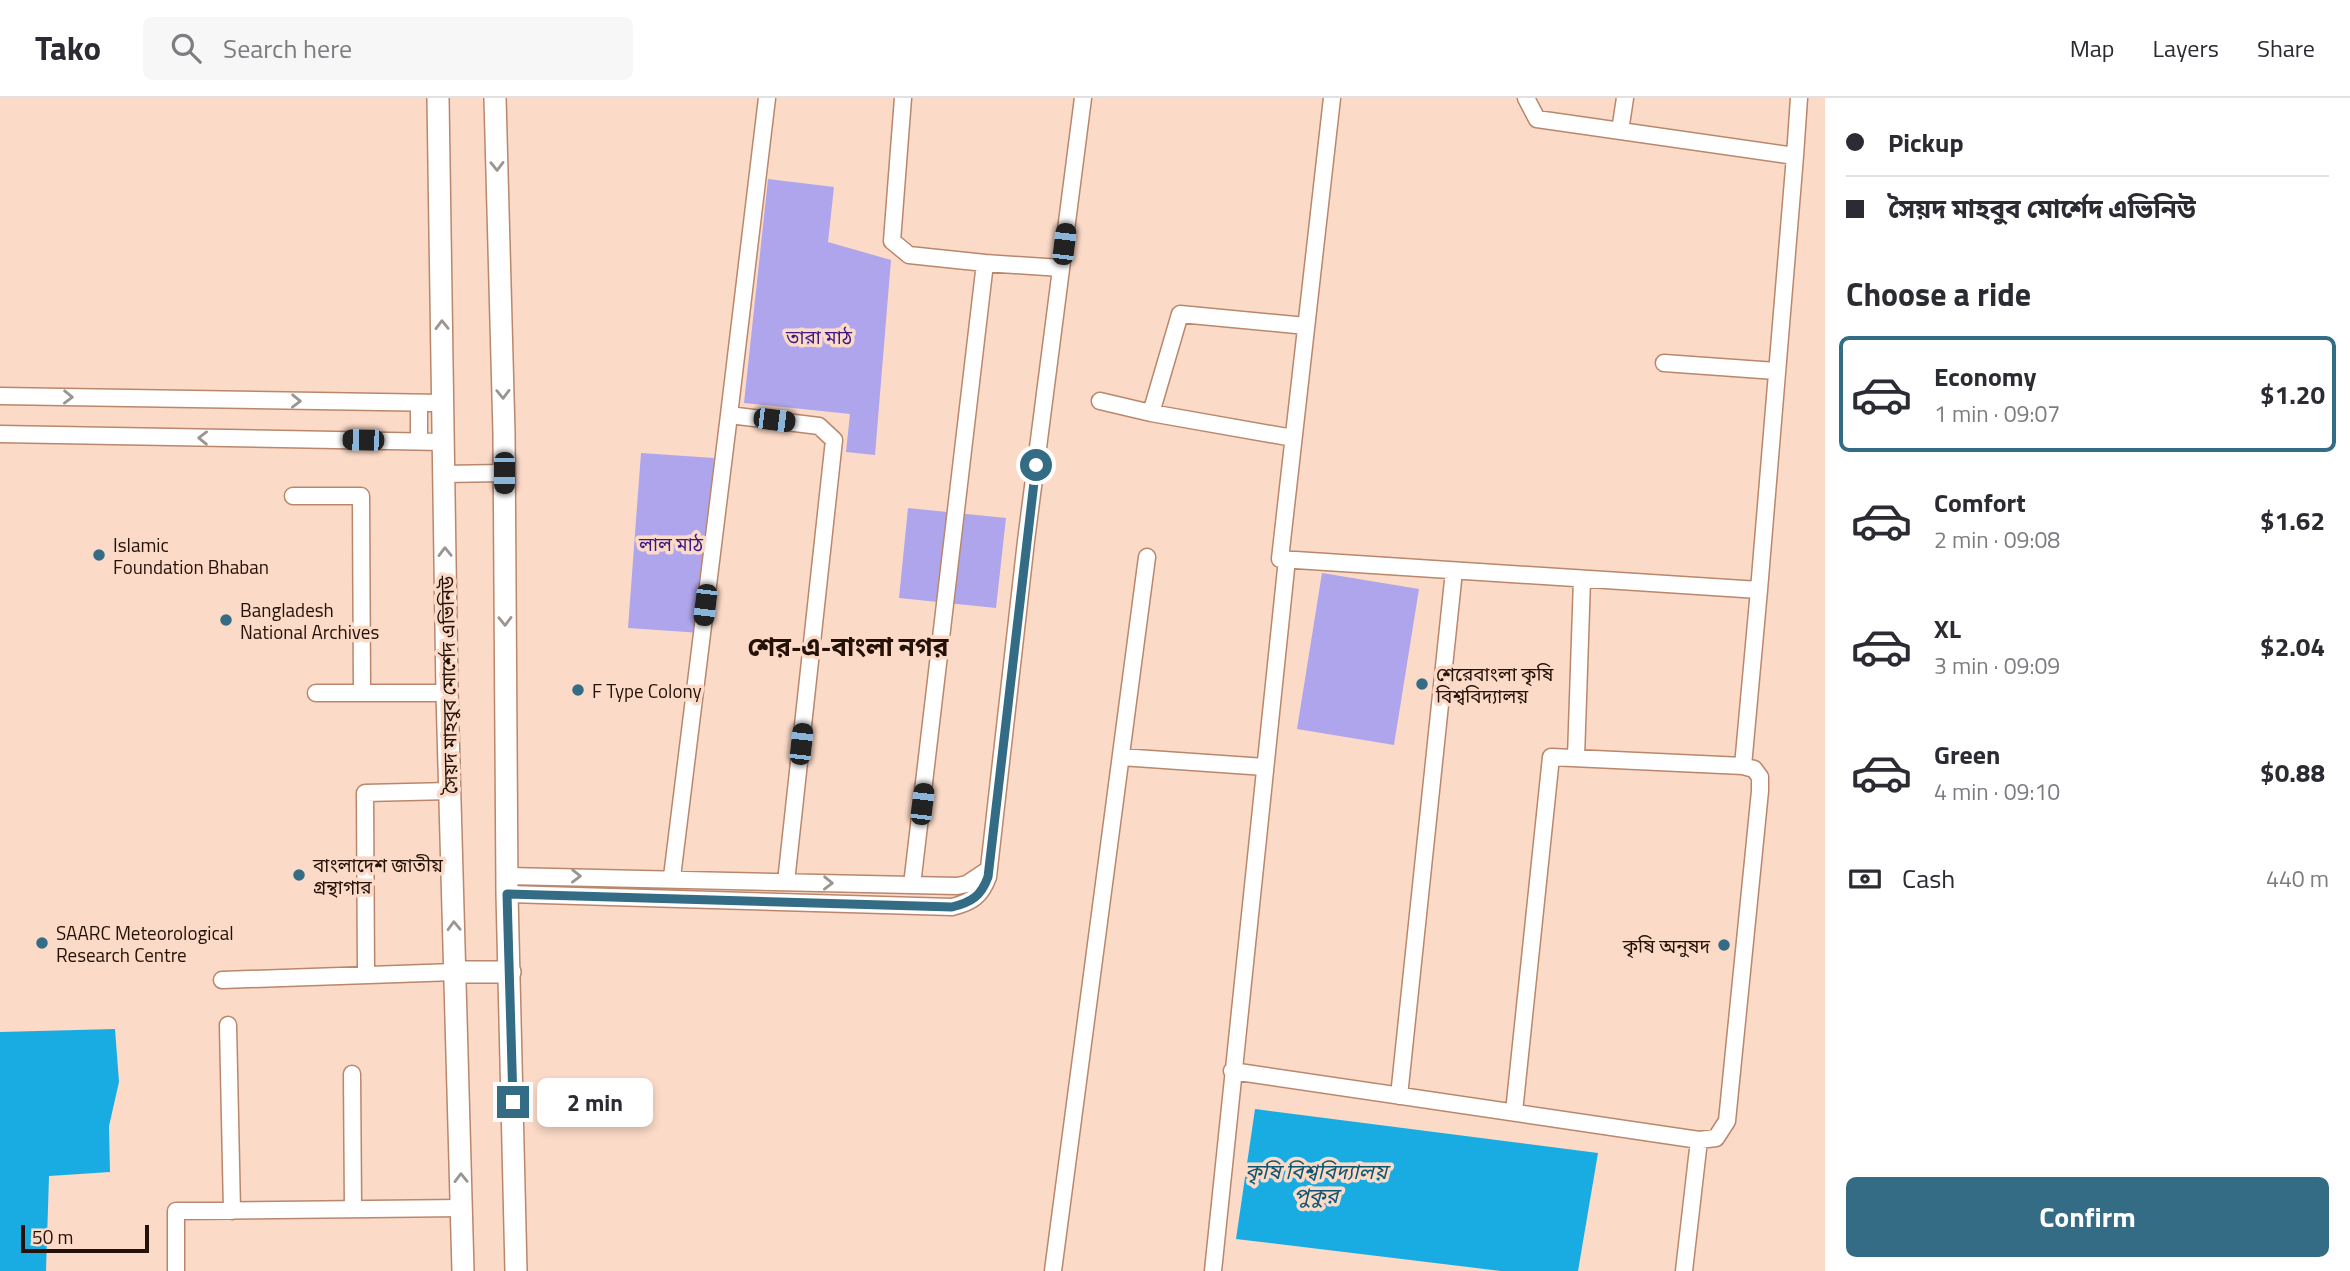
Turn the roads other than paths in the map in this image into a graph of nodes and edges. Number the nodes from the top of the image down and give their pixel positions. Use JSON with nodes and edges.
{"nodes":[{"id":1,"x":438,"y":98,"type":"edge"},
{"id":2,"x":495,"y":98,"type":"edge"},
{"id":3,"x":767,"y":98,"type":"edge"},
{"id":4,"x":903,"y":98,"type":"edge"},
{"id":5,"x":1083,"y":98,"type":"edge"},
{"id":6,"x":1332,"y":98,"type":"edge"},
{"id":7,"x":1526,"y":98,"type":"edge"},
{"id":8,"x":1625,"y":98,"type":"edge"},
{"id":9,"x":1799,"y":98,"type":"edge"},
{"id":10,"x":1620,"y":131,"type":"junction"},
{"id":11,"x":1795,"y":156,"type":"junction"},
{"id":12,"x":985,"y":263,"type":"junction"},
{"id":13,"x":1061,"y":268,"type":"junction"},
{"id":14,"x":1306,"y":326,"type":"junction"},
{"id":15,"x":1664,"y":363,"type":"dead end"},
{"id":16,"x":1776,"y":371,"type":"junction"},
{"id":17,"x":0,"y":396,"type":"edge"},
{"id":18,"x":1100,"y":401,"type":"dead end"},
{"id":19,"x":419,"y":403,"type":"junction"},
{"id":20,"x":443,"y":403,"type":"junction"},
{"id":21,"x":1151,"y":413,"type":"junction"},
{"id":22,"x":729,"y":415,"type":"junction"},
{"id":23,"x":0,"y":434,"type":"edge"},
{"id":24,"x":1293,"y":438,"type":"junction"},
{"id":25,"x":419,"y":441,"type":"junction"},
{"id":26,"x":443,"y":442,"type":"junction"},
{"id":27,"x":504,"y":473,"type":"junction"},
{"id":28,"x":443,"y":474,"type":"junction"},
{"id":29,"x":293,"y":496,"type":"dead end"},
{"id":30,"x":1147,"y":557,"type":"dead end"},
{"id":31,"x":1287,"y":559,"type":"junction"},
{"id":32,"x":1454,"y":571,"type":"junction"},
{"id":33,"x":1582,"y":579,"type":"junction"},
{"id":34,"x":1759,"y":590,"type":"junction"},
{"id":35,"x":316,"y":693,"type":"dead end"},
{"id":36,"x":362,"y":693,"type":"junction"},
{"id":37,"x":447,"y":693,"type":"junction"},
{"id":38,"x":1121,"y":757,"type":"junction"},
{"id":39,"x":1576,"y":757,"type":"junction"},
{"id":40,"x":1743,"y":766,"type":"junction"},
{"id":41,"x":1265,"y":767,"type":"junction"},
{"id":42,"x":451,"y":791,"type":"junction"},
{"id":43,"x":988,"y":870,"type":"junction"},
{"id":44,"x":672,"y":877,"type":"junction"},
{"id":45,"x":742,"y":880,"type":"junction"},
{"id":46,"x":786,"y":882,"type":"junction"},
{"id":47,"x":508,"y":885,"type":"junction"},
{"id":48,"x":912,"y":885,"type":"junction"},
{"id":49,"x":742,"y":899,"type":"junction"},
{"id":50,"x":455,"y":972,"type":"junction"},
{"id":51,"x":510,"y":972,"type":"junction"},
{"id":52,"x":366,"y":975,"type":"junction"},
{"id":53,"x":222,"y":980,"type":"dead end"},
{"id":54,"x":228,"y":1025,"type":"dead end"},
{"id":55,"x":1232,"y":1072,"type":"junction"},
{"id":56,"x":352,"y":1074,"type":"dead end"},
{"id":57,"x":1399,"y":1096,"type":"junction"},
{"id":58,"x":1514,"y":1112,"type":"junction"},
{"id":59,"x":1699,"y":1140,"type":"junction"},
{"id":60,"x":461,"y":1208,"type":"junction"},
{"id":61,"x":353,"y":1209,"type":"junction"},
{"id":62,"x":232,"y":1211,"type":"junction"},
{"id":63,"x":176,"y":1271,"type":"edge"},
{"id":64,"x":463,"y":1271,"type":"edge"},
{"id":65,"x":516,"y":1271,"type":"edge"},
{"id":66,"x":1053,"y":1271,"type":"edge"},
{"id":67,"x":1213,"y":1271,"type":"edge"},
{"id":68,"x":1684,"y":1271,"type":"edge"}],
"edges":[{"from":20,"to":1,"type":"main road","name":"সৈয়দ মাহবুব মোর্শেদ এভিনিউ","one_way":true},
{"from":2,"to":27,"type":"main road","one_way":true},
{"from":3,"to":22,"type":"street"},
{"from":4,"to":12,"type":"street"},
{"from":5,"to":13,"type":"street"},
{"from":6,"to":14,"type":"street"},
{"from":7,"to":10,"type":"street"},
{"from":8,"to":10,"type":"street"},
{"from":9,"to":11,"type":"street"},
{"from":10,"to":11,"type":"street"},
{"from":11,"to":16,"type":"street"},
{"from":12,"to":13,"type":"street"},
{"from":12,"to":48,"type":"street"},
{"from":13,"to":43,"type":"street"},
{"from":14,"to":21,"type":"street"},
{"from":14,"to":24,"type":"street"},
{"from":15,"to":16,"type":"street"},
{"from":16,"to":34,"type":"street"},
{"from":17,"to":19,"type":"street","one_way":true},
{"from":18,"to":21,"type":"street"},
{"from":19,"to":20,"type":"street"},
{"from":19,"to":25,"type":"street"},
{"from":20,"to":26,"type":"main road","name":"সৈয়দ মাহবুব মোর্শেদ এভিনিউ"},
{"from":21,"to":24,"type":"street"},
{"from":22,"to":44,"type":"street"},
{"from":22,"to":46,"type":"street"},
{"from":25,"to":23,"type":"street","one_way":true},
{"from":24,"to":31,"type":"street"},
{"from":25,"to":26,"type":"street"},
{"from":26,"to":28,"type":"main road","name":"সৈয়দ মাহবুব মোর্শেদ এভিনিউ"},
{"from":27,"to":28,"type":"street"},
{"from":27,"to":47,"type":"main road","one_way":true},
{"from":37,"to":28,"type":"main road","name":"সৈয়দ মাহবুব মোর্শেদ এভিনিউ","one_way":true},
{"from":29,"to":36,"type":"street"},
{"from":30,"to":38,"type":"street"},
{"from":31,"to":32,"type":"street"},
{"from":31,"to":41,"type":"street"},
{"from":32,"to":33,"type":"street"},
{"from":32,"to":57,"type":"street"},
{"from":33,"to":34,"type":"street"},
{"from":33,"to":39,"type":"street"},
{"from":34,"to":40,"type":"street"},
{"from":35,"to":36,"type":"street"},
{"from":36,"to":37,"type":"street"},
{"from":37,"to":42,"type":"main road","name":"সৈয়দ মাহবুব মোর্শেদ এভিনিউ"},
{"from":38,"to":41,"type":"street"},
{"from":38,"to":66,"type":"street"},
{"from":39,"to":40,"type":"street"},
{"from":39,"to":58,"type":"street"},
{"from":40,"to":59,"type":"street"},
{"from":41,"to":55,"type":"street"},
{"from":50,"to":42,"type":"main road","name":"সৈয়দ মাহবুব মোর্শেদ এভিনিউ","one_way":true},
{"from":42,"to":52,"type":"street"},
{"from":43,"to":48,"type":"street"},
{"from":43,"to":49,"type":"street"},
{"from":44,"to":45,"type":"street"},
{"from":47,"to":44,"type":"street","one_way":true},
{"from":45,"to":46,"type":"street"},
{"from":45,"to":49,"type":"street"},
{"from":46,"to":48,"type":"street","one_way":true},
{"from":47,"to":49,"type":"street"},
{"from":47,"to":51,"type":"main road"},
{"from":50,"to":51,"type":"main road"},
{"from":50,"to":52,"type":"street"},
{"from":60,"to":50,"type":"main road","name":"সৈয়দ মাহবুব মোর্শেদ এভিনিউ","one_way":true},
{"from":51,"to":65,"type":"main road"},
{"from":52,"to":53,"type":"street"},
{"from":54,"to":62,"type":"street"},
{"from":55,"to":57,"type":"street"},
{"from":55,"to":67,"type":"street"},
{"from":56,"to":61,"type":"street"},
{"from":57,"to":58,"type":"street"},
{"from":58,"to":59,"type":"street"},
{"from":59,"to":68,"type":"street"},
{"from":60,"to":61,"type":"street"},
{"from":60,"to":64,"type":"main road","name":"সৈয়দ মাহবুব মোর্শেদ এভিনিউ"},
{"from":61,"to":62,"type":"street"},
{"from":62,"to":63,"type":"street"}]}
